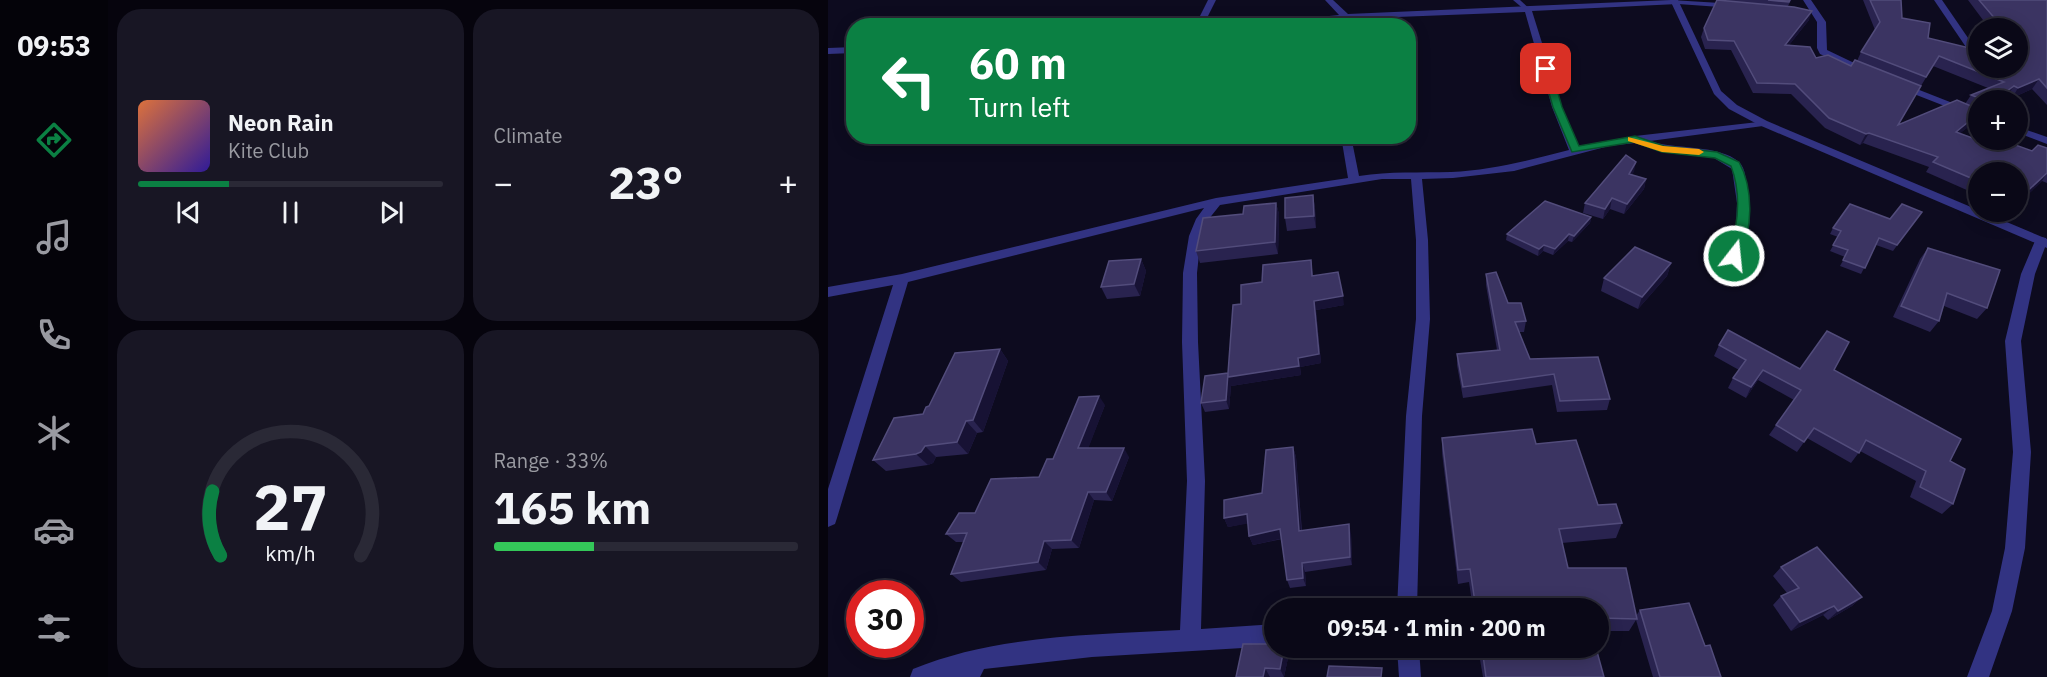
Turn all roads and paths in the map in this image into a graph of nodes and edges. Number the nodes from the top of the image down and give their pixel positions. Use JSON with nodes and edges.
{"nodes":[{"id":1,"x":1212,"y":0,"type":"edge"},
{"id":2,"x":1329,"y":0,"type":"edge"},
{"id":3,"x":1516,"y":0,"type":"edge"},
{"id":4,"x":1808,"y":0,"type":"edge"},
{"id":5,"x":1938,"y":0,"type":"edge"},
{"id":6,"x":1675,"y":1,"type":"edge"},
{"id":7,"x":1619,"y":3,"type":"edge"},
{"id":8,"x":1740,"y":6,"type":"edge"},
{"id":9,"x":1528,"y":10,"type":"junction"},
{"id":10,"x":1809,"y":13,"type":"edge"},
{"id":11,"x":1820,"y":14,"type":"junction"},
{"id":12,"x":1346,"y":16,"type":"junction"},
{"id":13,"x":1203,"y":18,"type":"edge"},
{"id":14,"x":1342,"y":18,"type":"edge"},
{"id":15,"x":1968,"y":45,"type":"edge"},
{"id":16,"x":846,"y":50,"type":"edge"},
{"id":17,"x":828,"y":51,"type":"edge"},
{"id":18,"x":1877,"y":76,"type":"edge"},
{"id":19,"x":1888,"y":81,"type":"edge"},
{"id":20,"x":1968,"y":112,"type":"edge"},
{"id":21,"x":1762,"y":123,"type":"junction"},
{"id":22,"x":2028,"y":134,"type":"edge"},
{"id":23,"x":1635,"y":139,"type":"junction"},
{"id":24,"x":2047,"y":141,"type":"edge"},
{"id":25,"x":1347,"y":144,"type":"edge"},
{"id":26,"x":1575,"y":150,"type":"junction"},
{"id":27,"x":1416,"y":175,"type":"junction"},
{"id":28,"x":1354,"y":179,"type":"junction"},
{"id":29,"x":1216,"y":202,"type":"junction"},
{"id":30,"x":2044,"y":242,"type":"edge"},
{"id":31,"x":1727,"y":278,"type":"dead end"},
{"id":32,"x":902,"y":279,"type":"junction"},
{"id":33,"x":828,"y":292,"type":"edge"},
{"id":34,"x":828,"y":518,"type":"edge"},
{"id":35,"x":1407,"y":598,"type":"edge"},
{"id":36,"x":1264,"y":636,"type":"edge"},
{"id":37,"x":1190,"y":639,"type":"junction"},
{"id":38,"x":1409,"y":658,"type":"edge"},
{"id":39,"x":973,"y":668,"type":"edge"},
{"id":40,"x":921,"y":677,"type":"edge"},
{"id":41,"x":1410,"y":677,"type":"edge"},
{"id":42,"x":1978,"y":677,"type":"edge"}],
"edges":[{"from":1,"to":13,"type":"street"},
{"from":2,"to":12,"type":"street"},
{"from":3,"to":9,"type":"lane"},
{"from":4,"to":11,"type":"street"},
{"from":5,"to":15,"type":"street"},
{"from":6,"to":7,"type":"street"},
{"from":6,"to":8,"type":"street"},
{"from":6,"to":21,"type":"street"},
{"from":7,"to":9,"type":"street"},
{"from":9,"to":12,"type":"street"},
{"from":9,"to":26,"type":"street"},
{"from":10,"to":11,"type":"street"},
{"from":11,"to":18,"type":"street"},
{"from":12,"to":14,"type":"street"},
{"from":16,"to":17,"type":"street"},
{"from":19,"to":20,"type":"street"},
{"from":21,"to":23,"type":"street"},
{"from":21,"to":30,"type":"street"},
{"from":22,"to":24,"type":"street"},
{"from":23,"to":26,"type":"street"},
{"from":23,"to":31,"type":"street"},
{"from":25,"to":28,"type":"street"},
{"from":26,"to":27,"type":"street"},
{"from":27,"to":28,"type":"street"},
{"from":27,"to":35,"type":"street"},
{"from":28,"to":29,"type":"street"},
{"from":29,"to":32,"type":"street"},
{"from":29,"to":37,"type":"street"},
{"from":30,"to":42,"type":"street"},
{"from":32,"to":33,"type":"street"},
{"from":32,"to":34,"type":"street"},
{"from":36,"to":37,"type":"street"},
{"from":37,"to":39,"type":"street"},
{"from":38,"to":41,"type":"street"},
{"from":39,"to":40,"type":"street"}]}
